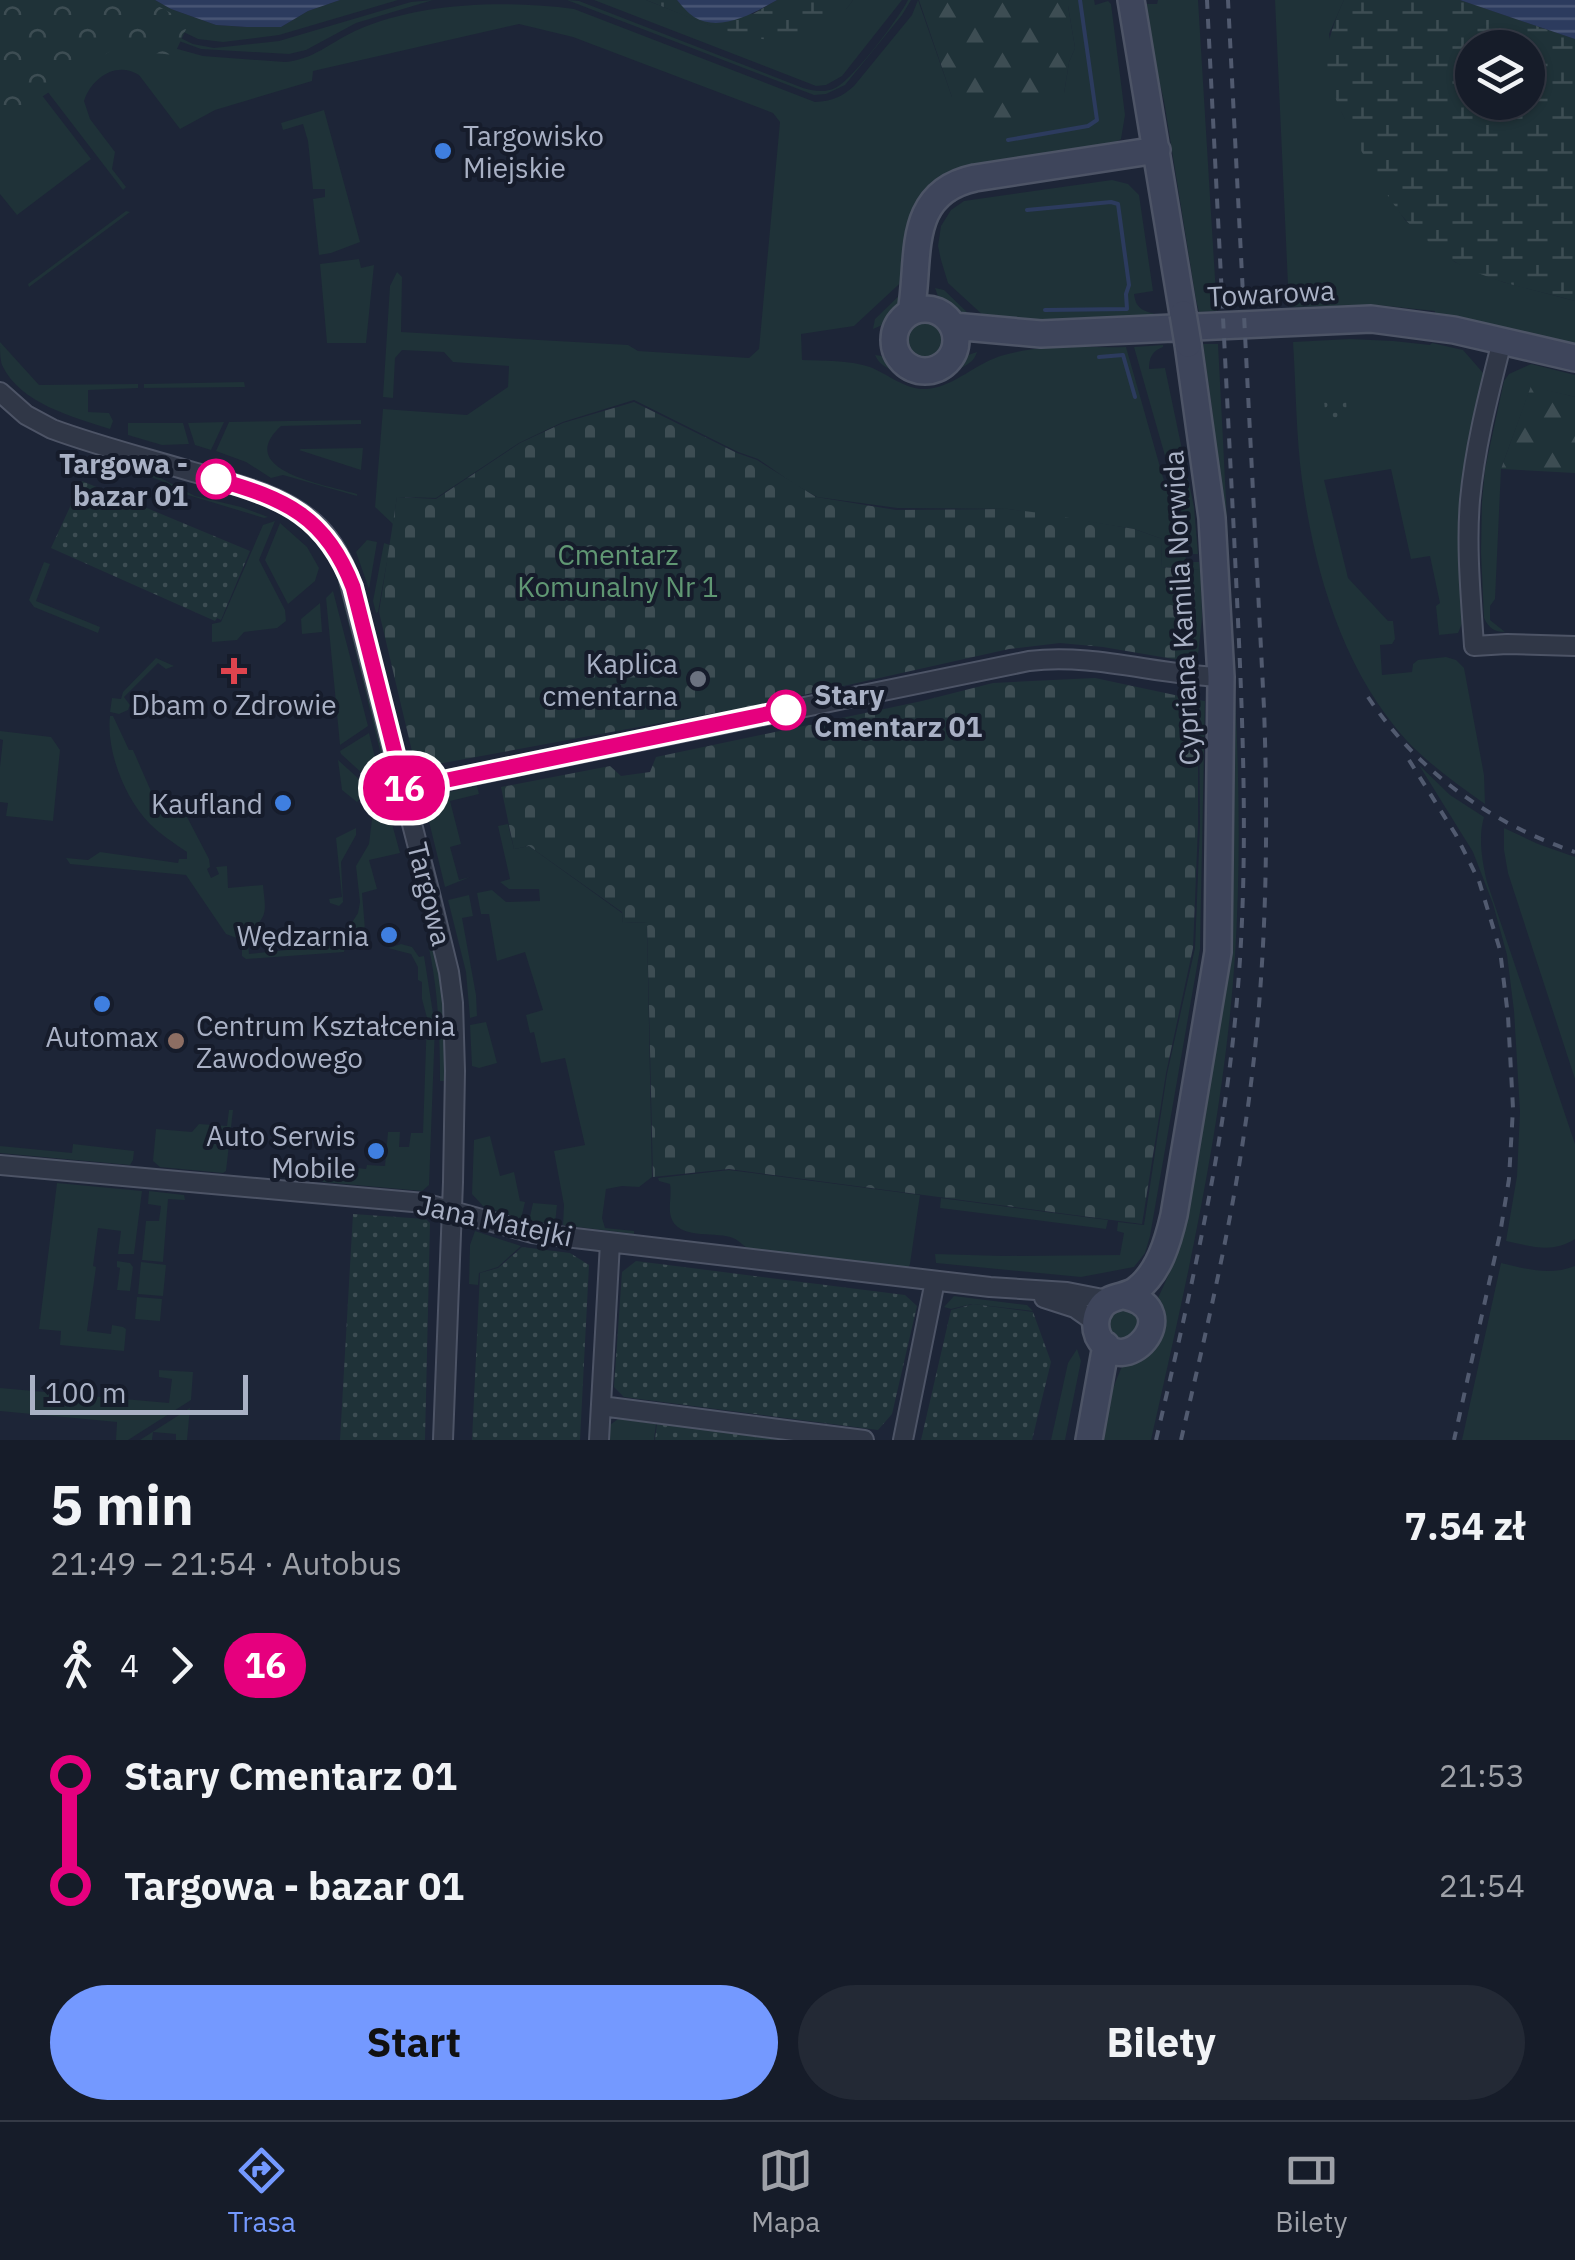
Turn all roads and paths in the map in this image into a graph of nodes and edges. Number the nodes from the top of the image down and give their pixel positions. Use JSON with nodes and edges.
{"nodes":[{"id":1,"x":1131,"y":0,"type":"edge"},
{"id":2,"x":1157,"y":150,"type":"junction"},
{"id":3,"x":922,"y":222,"type":"junction"},
{"id":4,"x":911,"y":312,"type":"junction"},
{"id":5,"x":946,"y":320,"type":"junction"},
{"id":6,"x":1042,"y":334,"type":"junction"},
{"id":7,"x":1502,"y":341,"type":"junction"},
{"id":8,"x":952,"y":356,"type":"junction"},
{"id":9,"x":1575,"y":358,"type":"edge"},
{"id":10,"x":0,"y":392,"type":"edge"},
{"id":11,"x":1575,"y":646,"type":"edge"},
{"id":12,"x":1221,"y":677,"type":"junction"},
{"id":13,"x":404,"y":789,"type":"junction"},
{"id":14,"x":0,"y":1165,"type":"edge"},
{"id":15,"x":451,"y":1208,"type":"junction"},
{"id":16,"x":1174,"y":1214,"type":"junction"},
{"id":17,"x":610,"y":1242,"type":"junction"},
{"id":18,"x":934,"y":1281,"type":"junction"},
{"id":19,"x":1148,"y":1311,"type":"junction"},
{"id":20,"x":1112,"y":1323,"type":"junction"},
{"id":21,"x":600,"y":1406,"type":"junction"},
{"id":22,"x":443,"y":1440,"type":"edge"},
{"id":23,"x":599,"y":1440,"type":"edge"},
{"id":24,"x":864,"y":1440,"type":"edge"},
{"id":25,"x":903,"y":1440,"type":"edge"},
{"id":26,"x":1090,"y":1440,"type":"edge"}],
"edges":[{"from":1,"to":2,"type":"street","name":"Cypriana Kamila Norwida"},
{"from":2,"to":3,"type":"street"},
{"from":2,"to":12,"type":"street","name":"Cypriana Kamila Norwida","bridge":true},
{"from":3,"to":4,"type":"street"},
{"from":3,"to":5,"type":"street"},
{"from":4,"to":5,"type":"street"},
{"from":4,"to":8,"type":"street"},
{"from":5,"to":6,"type":"street","name":"Towarowa"},
{"from":5,"to":8,"type":"street"},
{"from":6,"to":7,"type":"street","name":"Towarowa"},
{"from":6,"to":8,"type":"street","name":"Towarowa"},
{"from":7,"to":9,"type":"street","name":"Towarowa"},
{"from":7,"to":11,"type":"street"},
{"from":10,"to":13,"type":"street","name":"Targowa"},
{"from":12,"to":13,"type":"street"},
{"from":12,"to":16,"type":"street","name":"Cypriana Kamila Norwida"},
{"from":13,"to":15,"type":"street","name":"Targowa"},
{"from":14,"to":15,"type":"street","name":"Jana Matejki"},
{"from":15,"to":17,"type":"street","name":"Jana Matejki"},
{"from":15,"to":22,"type":"street","name":"Targowa"},
{"from":16,"to":19,"type":"street","name":"Cypriana Kamila Norwida"},
{"from":16,"to":20,"type":"street","name":"Cypriana Kamila Norwida"},
{"from":17,"to":18,"type":"street","name":"Jana Matejki"},
{"from":17,"to":21,"type":"street"},
{"from":18,"to":20,"type":"street","name":"Jana Matejki"},
{"from":18,"to":25,"type":"street"},
{"from":19,"to":20,"type":"street"},
{"from":19,"to":20,"type":"street","name":"Cypriana Kamila Norwida"},
{"from":20,"to":26,"type":"street"},
{"from":21,"to":23,"type":"street"},
{"from":21,"to":24,"type":"street"}]}
